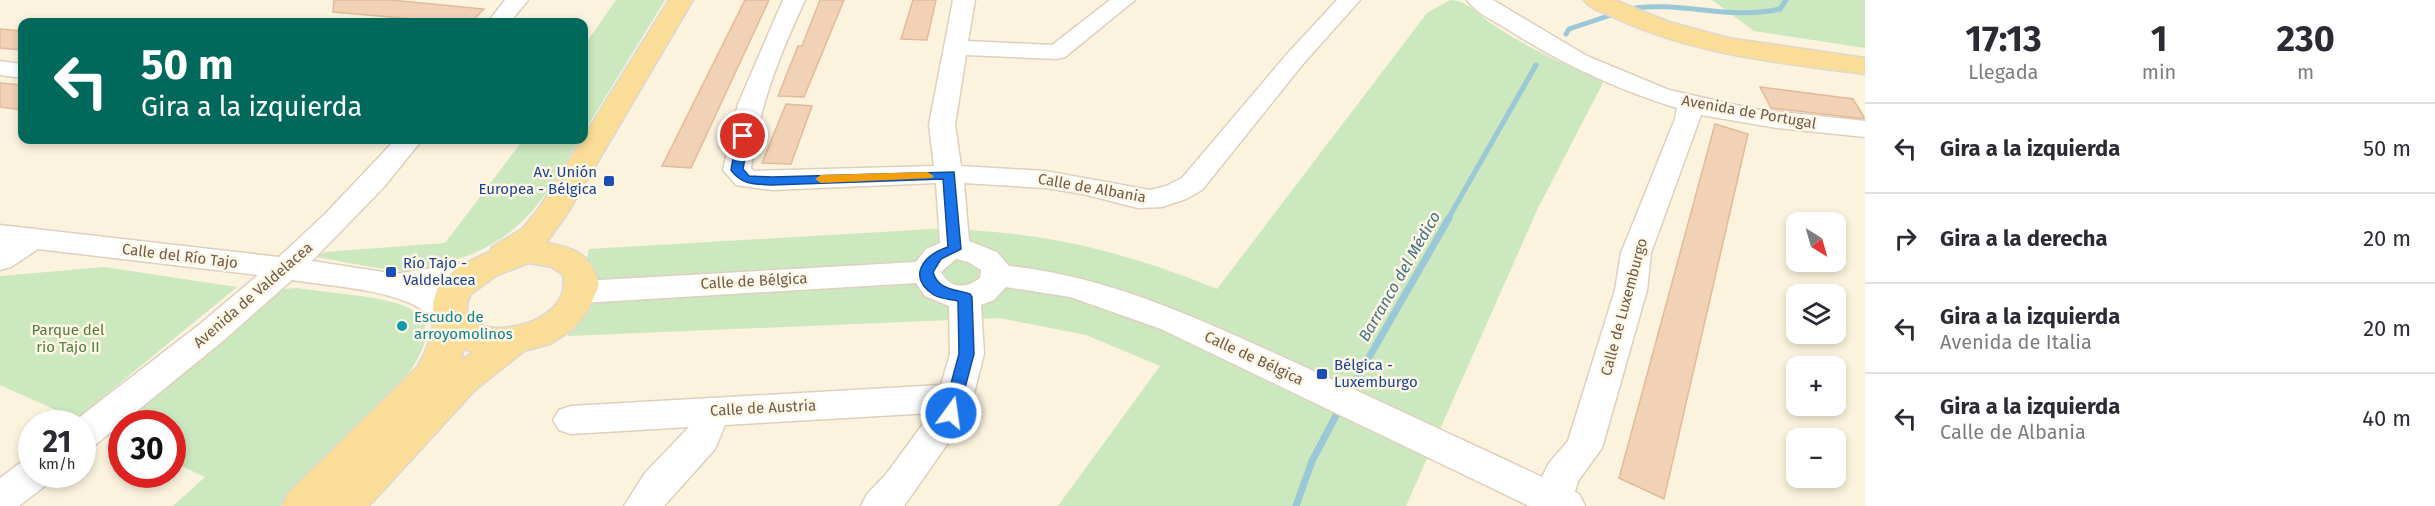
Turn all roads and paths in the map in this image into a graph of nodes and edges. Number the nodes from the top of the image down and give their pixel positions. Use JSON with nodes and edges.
{"nodes":[{"id":1,"x":513,"y":0,"type":"edge"},
{"id":2,"x":681,"y":0,"type":"edge"},
{"id":3,"x":699,"y":0,"type":"edge"},
{"id":4,"x":794,"y":0,"type":"edge"},
{"id":5,"x":964,"y":0,"type":"edge"},
{"id":6,"x":1124,"y":0,"type":"edge"},
{"id":7,"x":1349,"y":0,"type":"edge"},
{"id":8,"x":1478,"y":0,"type":"edge"},
{"id":9,"x":1596,"y":0,"type":"edge"},
{"id":10,"x":502,"y":18,"type":"edge"},
{"id":11,"x":957,"y":48,"type":"junction"},
{"id":12,"x":1865,"y":66,"type":"edge"},
{"id":13,"x":0,"y":68,"type":"edge"},
{"id":14,"x":18,"y":70,"type":"edge"},
{"id":15,"x":1690,"y":104,"type":"junction"},
{"id":16,"x":1865,"y":129,"type":"edge"},
{"id":17,"x":406,"y":144,"type":"edge"},
{"id":18,"x":949,"y":175,"type":"junction"},
{"id":19,"x":0,"y":235,"type":"edge"},
{"id":20,"x":32,"y":239,"type":"junction"},
{"id":21,"x":955,"y":249,"type":"junction"},
{"id":22,"x":559,"y":255,"type":"junction"},
{"id":23,"x":0,"y":261,"type":"edge"},
{"id":24,"x":485,"y":266,"type":"junction"},
{"id":25,"x":286,"y":268,"type":"junction"},
{"id":26,"x":926,"y":272,"type":"junction"},
{"id":27,"x":996,"y":275,"type":"junction"},
{"id":28,"x":396,"y":285,"type":"junction"},
{"id":29,"x":582,"y":292,"type":"junction"},
{"id":30,"x":965,"y":297,"type":"junction"},
{"id":31,"x":451,"y":317,"type":"junction"},
{"id":32,"x":512,"y":342,"type":"junction"},
{"id":33,"x":955,"y":398,"type":"junction"},
{"id":34,"x":714,"y":410,"type":"junction"},
{"id":35,"x":570,"y":420,"type":"dead end"},
{"id":36,"x":96,"y":424,"type":"edge"},
{"id":37,"x":18,"y":485,"type":"edge"},
{"id":38,"x":0,"y":499,"type":"edge"},
{"id":39,"x":1557,"y":504,"type":"edge"},
{"id":40,"x":303,"y":506,"type":"edge"},
{"id":41,"x":343,"y":506,"type":"edge"},
{"id":42,"x":643,"y":506,"type":"edge"},
{"id":43,"x":880,"y":506,"type":"edge"}],
"edges":[{"from":1,"to":10,"type":"street"},
{"from":2,"to":24,"type":"main road"},
{"from":3,"to":22,"type":"main road"},
{"from":4,"to":18,"type":"street","name":"Calle de Albania"},
{"from":5,"to":11,"type":"street"},
{"from":6,"to":11,"type":"street"},
{"from":7,"to":18,"type":"street","name":"Calle de Albania"},
{"from":8,"to":15,"type":"street","name":"Avenida de Portugal"},
{"from":9,"to":12,"type":"main road"},
{"from":11,"to":18,"type":"street"},
{"from":13,"to":14,"type":"street"},
{"from":15,"to":16,"type":"street","name":"Avenida de Portugal"},
{"from":15,"to":39,"type":"street","name":"Calle de Luxemburgo"},
{"from":17,"to":25,"type":"street","name":"Avenida de Valdelacea"},
{"from":18,"to":21,"type":"street"},
{"from":19,"to":20,"type":"street","name":"Calle del Río Tajo"},
{"from":20,"to":23,"type":"street"},
{"from":20,"to":25,"type":"street","name":"Calle del Río Tajo"},
{"from":21,"to":26,"type":"street"},
{"from":21,"to":27,"type":"street"},
{"from":22,"to":24,"type":"main road"},
{"from":22,"to":29,"type":"main road"},
{"from":24,"to":28,"type":"street","name":"Calle del Río Tajo"},
{"from":24,"to":31,"type":"main road"},
{"from":25,"to":28,"type":"street","name":"Calle del Río Tajo"},
{"from":25,"to":36,"type":"street","name":"Avenida de Valdelacea"},
{"from":26,"to":29,"type":"street","name":"Calle de Bélgica"},
{"from":26,"to":30,"type":"street"},
{"from":27,"to":30,"type":"street"},
{"from":27,"to":39,"type":"street","name":"Calle de Bélgica"},
{"from":28,"to":31,"type":"street","name":"Calle del Río Tajo"},
{"from":29,"to":32,"type":"main road"},
{"from":30,"to":33,"type":"street"},
{"from":31,"to":32,"type":"main road"},
{"from":31,"to":40,"type":"main road"},
{"from":32,"to":41,"type":"main road"},
{"from":33,"to":34,"type":"street","name":"Calle de Austria"},
{"from":33,"to":43,"type":"street"},
{"from":34,"to":35,"type":"street","name":"Calle de Austria"},
{"from":34,"to":42,"type":"street"},
{"from":37,"to":38,"type":"street"}]}
